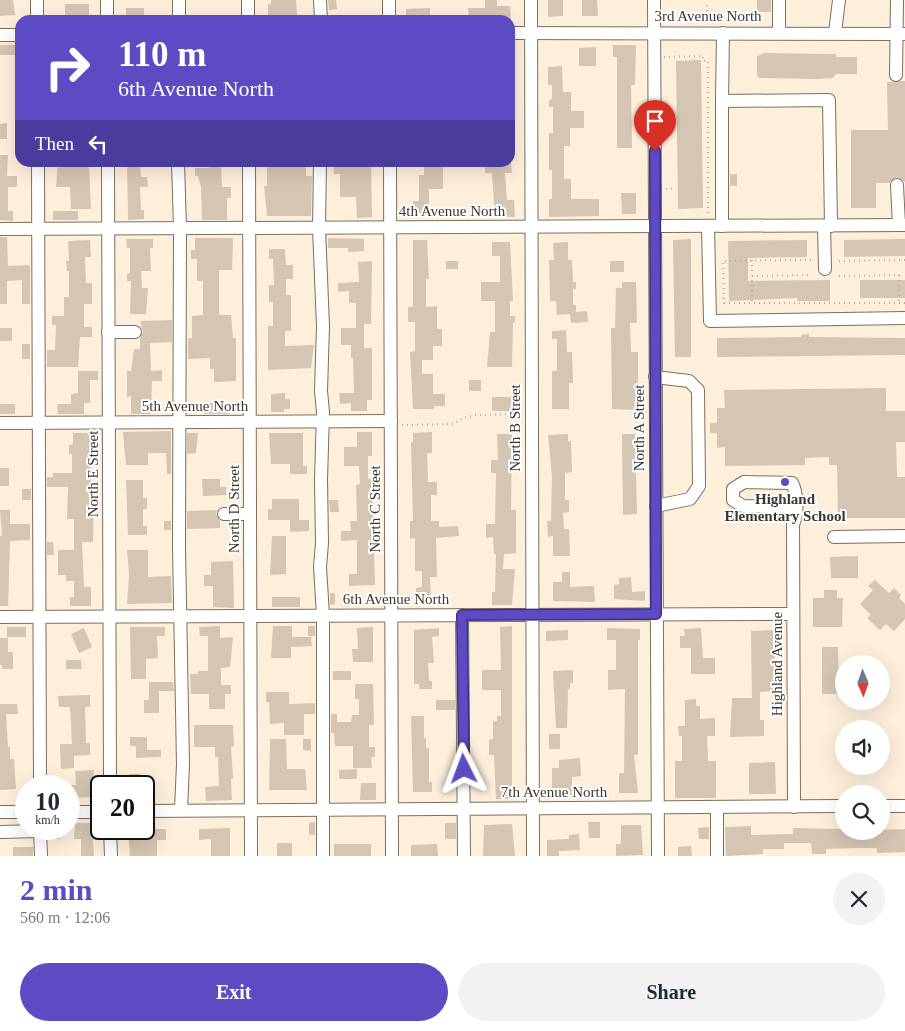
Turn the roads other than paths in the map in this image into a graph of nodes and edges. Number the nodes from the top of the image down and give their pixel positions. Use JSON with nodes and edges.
{"nodes":[{"id":1,"x":37,"y":0,"type":"edge"},
{"id":2,"x":107,"y":0,"type":"edge"},
{"id":3,"x":179,"y":0,"type":"edge"},
{"id":4,"x":248,"y":0,"type":"edge"},
{"id":5,"x":320,"y":0,"type":"edge"},
{"id":6,"x":389,"y":0,"type":"edge"},
{"id":7,"x":530,"y":0,"type":"edge"},
{"id":8,"x":654,"y":0,"type":"edge"},
{"id":9,"x":779,"y":0,"type":"edge"},
{"id":10,"x":839,"y":0,"type":"edge"},
{"id":11,"x":897,"y":0,"type":"edge"},
{"id":12,"x":37,"y":15,"type":"edge"},
{"id":13,"x":107,"y":15,"type":"edge"},
{"id":14,"x":179,"y":15,"type":"edge"},
{"id":15,"x":248,"y":15,"type":"edge"},
{"id":16,"x":321,"y":15,"type":"edge"},
{"id":17,"x":389,"y":15,"type":"edge"},
{"id":18,"x":654,"y":32,"type":"junction"},
{"id":19,"x":515,"y":33,"type":"edge"},
{"id":20,"x":531,"y":33,"type":"junction"},
{"id":21,"x":723,"y":33,"type":"junction"},
{"id":22,"x":779,"y":33,"type":"junction"},
{"id":23,"x":835,"y":33,"type":"junction"},
{"id":24,"x":901,"y":34,"type":"edge"},
{"id":25,"x":15,"y":35,"type":"edge"},
{"id":26,"x":0,"y":36,"type":"edge"},
{"id":27,"x":896,"y":75,"type":"dead end"},
{"id":28,"x":722,"y":101,"type":"junction"},
{"id":29,"x":38,"y":167,"type":"edge"},
{"id":30,"x":108,"y":167,"type":"edge"},
{"id":31,"x":178,"y":167,"type":"edge"},
{"id":32,"x":249,"y":167,"type":"edge"},
{"id":33,"x":320,"y":167,"type":"edge"},
{"id":34,"x":390,"y":167,"type":"edge"},
{"id":35,"x":897,"y":184,"type":"dead end"},
{"id":36,"x":722,"y":223,"type":"junction"},
{"id":37,"x":655,"y":226,"type":"junction"},
{"id":38,"x":708,"y":226,"type":"junction"},
{"id":39,"x":828,"y":226,"type":"junction"},
{"id":40,"x":902,"y":226,"type":"edge"},
{"id":41,"x":390,"y":227,"type":"junction"},
{"id":42,"x":531,"y":227,"type":"junction"},
{"id":43,"x":108,"y":228,"type":"junction"},
{"id":44,"x":180,"y":228,"type":"junction"},
{"id":45,"x":249,"y":228,"type":"junction"},
{"id":46,"x":319,"y":228,"type":"junction"},
{"id":47,"x":0,"y":229,"type":"edge"},
{"id":48,"x":38,"y":229,"type":"junction"},
{"id":49,"x":825,"y":269,"type":"dead end"},
{"id":50,"x":905,"y":318,"type":"edge"},
{"id":51,"x":108,"y":332,"type":"junction"},
{"id":52,"x":136,"y":332,"type":"dead end"},
{"id":53,"x":656,"y":377,"type":"junction"},
{"id":54,"x":109,"y":422,"type":"junction"},
{"id":55,"x":179,"y":422,"type":"junction"},
{"id":56,"x":250,"y":422,"type":"junction"},
{"id":57,"x":323,"y":422,"type":"junction"},
{"id":58,"x":0,"y":423,"type":"edge"},
{"id":59,"x":38,"y":423,"type":"junction"},
{"id":60,"x":394,"y":423,"type":"junction"},
{"id":61,"x":656,"y":506,"type":"junction"},
{"id":62,"x":224,"y":514,"type":"dead end"},
{"id":63,"x":250,"y":514,"type":"junction"},
{"id":64,"x":794,"y":522,"type":"junction"},
{"id":65,"x":905,"y":536,"type":"edge"},
{"id":66,"x":834,"y":537,"type":"dead end"},
{"id":67,"x":793,"y":610,"type":"junction"},
{"id":68,"x":656,"y":614,"type":"junction"},
{"id":69,"x":391,"y":615,"type":"junction"},
{"id":70,"x":462,"y":615,"type":"junction"},
{"id":71,"x":532,"y":615,"type":"junction"},
{"id":72,"x":39,"y":616,"type":"junction"},
{"id":73,"x":109,"y":616,"type":"junction"},
{"id":74,"x":180,"y":616,"type":"junction"},
{"id":75,"x":250,"y":616,"type":"junction"},
{"id":76,"x":323,"y":616,"type":"junction"},
{"id":77,"x":0,"y":617,"type":"edge"},
{"id":78,"x":40,"y":775,"type":"edge"},
{"id":79,"x":110,"y":775,"type":"edge"},
{"id":80,"x":835,"y":806,"type":"edge"},
{"id":81,"x":890,"y":806,"type":"edge"},
{"id":82,"x":905,"y":806,"type":"edge"},
{"id":83,"x":794,"y":807,"type":"junction"},
{"id":84,"x":532,"y":808,"type":"junction"},
{"id":85,"x":657,"y":808,"type":"junction"},
{"id":86,"x":718,"y":808,"type":"junction"},
{"id":87,"x":323,"y":809,"type":"junction"},
{"id":88,"x":392,"y":809,"type":"junction"},
{"id":89,"x":465,"y":809,"type":"junction"},
{"id":90,"x":181,"y":810,"type":"junction"},
{"id":91,"x":251,"y":810,"type":"junction"},
{"id":92,"x":155,"y":811,"type":"edge"},
{"id":93,"x":0,"y":812,"type":"edge"},
{"id":94,"x":15,"y":812,"type":"edge"},
{"id":95,"x":15,"y":831,"type":"edge"},
{"id":96,"x":0,"y":832,"type":"edge"},
{"id":97,"x":40,"y":840,"type":"edge"},
{"id":98,"x":110,"y":840,"type":"edge"},
{"id":99,"x":41,"y":856,"type":"edge"},
{"id":100,"x":110,"y":856,"type":"edge"},
{"id":101,"x":251,"y":856,"type":"edge"},
{"id":102,"x":323,"y":856,"type":"edge"},
{"id":103,"x":392,"y":856,"type":"edge"},
{"id":104,"x":464,"y":856,"type":"edge"},
{"id":105,"x":533,"y":856,"type":"edge"},
{"id":106,"x":658,"y":856,"type":"edge"},
{"id":107,"x":717,"y":856,"type":"edge"}],
"edges":[{"from":1,"to":12,"type":"street"},
{"from":2,"to":13,"type":"street"},
{"from":3,"to":14,"type":"street"},
{"from":4,"to":15,"type":"street"},
{"from":5,"to":16,"type":"street"},
{"from":6,"to":17,"type":"street"},
{"from":7,"to":20,"type":"street","name":"North B Street"},
{"from":8,"to":18,"type":"street","name":"North A Street"},
{"from":9,"to":22,"type":"street"},
{"from":10,"to":23,"type":"street"},
{"from":11,"to":24,"type":"street"},
{"from":18,"to":20,"type":"street","name":"3rd Avenue North"},
{"from":18,"to":21,"type":"street","name":"3rd Avenue North"},
{"from":18,"to":37,"type":"street","name":"North A Street"},
{"from":19,"to":20,"type":"street","name":"3rd Avenue North"},
{"from":20,"to":42,"type":"street","name":"North B Street"},
{"from":21,"to":22,"type":"street","name":"3rd Avenue North"},
{"from":21,"to":28,"type":"street"},
{"from":22,"to":23,"type":"street","name":"3rd Avenue North"},
{"from":23,"to":24,"type":"street","name":"3rd Avenue North"},
{"from":24,"to":27,"type":"street"},
{"from":25,"to":26,"type":"street"},
{"from":28,"to":36,"type":"street"},
{"from":28,"to":39,"type":"street"},
{"from":29,"to":48,"type":"street"},
{"from":30,"to":43,"type":"street","name":"North E Street"},
{"from":31,"to":44,"type":"street"},
{"from":32,"to":45,"type":"street","name":"North D Street"},
{"from":33,"to":46,"type":"street"},
{"from":34,"to":41,"type":"street","name":"North C Street"},
{"from":35,"to":40,"type":"street"},
{"from":36,"to":38,"type":"street","name":"4th Avenue North"},
{"from":36,"to":39,"type":"street","name":"4th Avenue North"},
{"from":37,"to":38,"type":"street","name":"4th Avenue North"},
{"from":37,"to":42,"type":"street","name":"4th Avenue North"},
{"from":37,"to":53,"type":"street","name":"North A Street"},
{"from":38,"to":50,"type":"street"},
{"from":39,"to":40,"type":"street","name":"4th Avenue North"},
{"from":39,"to":49,"type":"street"},
{"from":41,"to":42,"type":"street","name":"4th Avenue North"},
{"from":41,"to":46,"type":"street","name":"4th Avenue North"},
{"from":41,"to":60,"type":"street","name":"North C Street"},
{"from":42,"to":71,"type":"street","name":"North B Street"},
{"from":43,"to":44,"type":"street","name":"4th Avenue North"},
{"from":43,"to":48,"type":"street","name":"4th Avenue North"},
{"from":43,"to":51,"type":"street","name":"North E Street"},
{"from":44,"to":45,"type":"street","name":"4th Avenue North"},
{"from":44,"to":55,"type":"street"},
{"from":45,"to":46,"type":"street","name":"4th Avenue North"},
{"from":45,"to":56,"type":"street","name":"North D Street"},
{"from":46,"to":57,"type":"street"},
{"from":47,"to":48,"type":"street","name":"4th Avenue North"},
{"from":48,"to":59,"type":"street"},
{"from":51,"to":52,"type":"street"},
{"from":51,"to":54,"type":"street","name":"North E Street"},
{"from":53,"to":61,"type":"street","name":"North A Street"},
{"from":53,"to":61,"type":"street"},
{"from":54,"to":55,"type":"street","name":"5th Avenue North"},
{"from":54,"to":59,"type":"street","name":"5th Avenue North"},
{"from":54,"to":73,"type":"street","name":"North E Street"},
{"from":55,"to":56,"type":"street","name":"5th Avenue North"},
{"from":55,"to":74,"type":"street"},
{"from":56,"to":57,"type":"street","name":"5th Avenue North"},
{"from":56,"to":63,"type":"street","name":"North D Street"},
{"from":57,"to":60,"type":"street","name":"5th Avenue North"},
{"from":57,"to":76,"type":"street"},
{"from":58,"to":59,"type":"street","name":"5th Avenue North"},
{"from":59,"to":72,"type":"street"},
{"from":60,"to":69,"type":"street","name":"North C Street"},
{"from":61,"to":68,"type":"street","name":"North A Street"},
{"from":62,"to":63,"type":"street"},
{"from":63,"to":75,"type":"street","name":"North D Street"},
{"from":64,"to":64,"type":"street","name":"Highland Avenue"},
{"from":64,"to":67,"type":"street","name":"Highland Avenue"},
{"from":65,"to":66,"type":"street"},
{"from":67,"to":68,"type":"street","name":"6th Avenue North"},
{"from":67,"to":83,"type":"street","name":"Highland Avenue"},
{"from":68,"to":71,"type":"street","name":"6th Avenue North"},
{"from":68,"to":85,"type":"street","name":"North A Street"},
{"from":69,"to":70,"type":"street","name":"6th Avenue North"},
{"from":69,"to":76,"type":"street","name":"6th Avenue North"},
{"from":69,"to":88,"type":"street","name":"North C Street"},
{"from":70,"to":71,"type":"street","name":"6th Avenue North"},
{"from":70,"to":89,"type":"street"},
{"from":71,"to":84,"type":"street","name":"North B Street"},
{"from":72,"to":73,"type":"street","name":"6th Avenue North"},
{"from":72,"to":77,"type":"street","name":"6th Avenue North"},
{"from":72,"to":78,"type":"street"},
{"from":73,"to":74,"type":"street","name":"6th Avenue North"},
{"from":73,"to":79,"type":"street","name":"North E Street"},
{"from":74,"to":75,"type":"street","name":"6th Avenue North"},
{"from":74,"to":90,"type":"street"},
{"from":75,"to":76,"type":"street","name":"6th Avenue North"},
{"from":75,"to":91,"type":"street","name":"North D Street"},
{"from":76,"to":87,"type":"street"},
{"from":80,"to":83,"type":"street","name":"7th Avenue North"},
{"from":81,"to":82,"type":"street"},
{"from":83,"to":86,"type":"street","name":"7th Avenue North"},
{"from":84,"to":85,"type":"street","name":"7th Avenue North"},
{"from":84,"to":89,"type":"street","name":"7th Avenue North"},
{"from":84,"to":105,"type":"street","name":"North B Street"},
{"from":85,"to":86,"type":"street","name":"7th Avenue North"},
{"from":85,"to":106,"type":"street","name":"North A Street"},
{"from":86,"to":107,"type":"street"},
{"from":87,"to":88,"type":"street","name":"7th Avenue North"},
{"from":87,"to":91,"type":"street","name":"7th Avenue North"},
{"from":87,"to":102,"type":"street"},
{"from":88,"to":89,"type":"street","name":"7th Avenue North"},
{"from":88,"to":103,"type":"street","name":"North C Street"},
{"from":89,"to":104,"type":"street"},
{"from":90,"to":91,"type":"street","name":"7th Avenue North"},
{"from":90,"to":92,"type":"street","name":"7th Avenue North"},
{"from":91,"to":101,"type":"street","name":"North D Street"},
{"from":93,"to":94,"type":"street"},
{"from":95,"to":96,"type":"street"},
{"from":97,"to":99,"type":"street"},
{"from":98,"to":100,"type":"street"}]}
